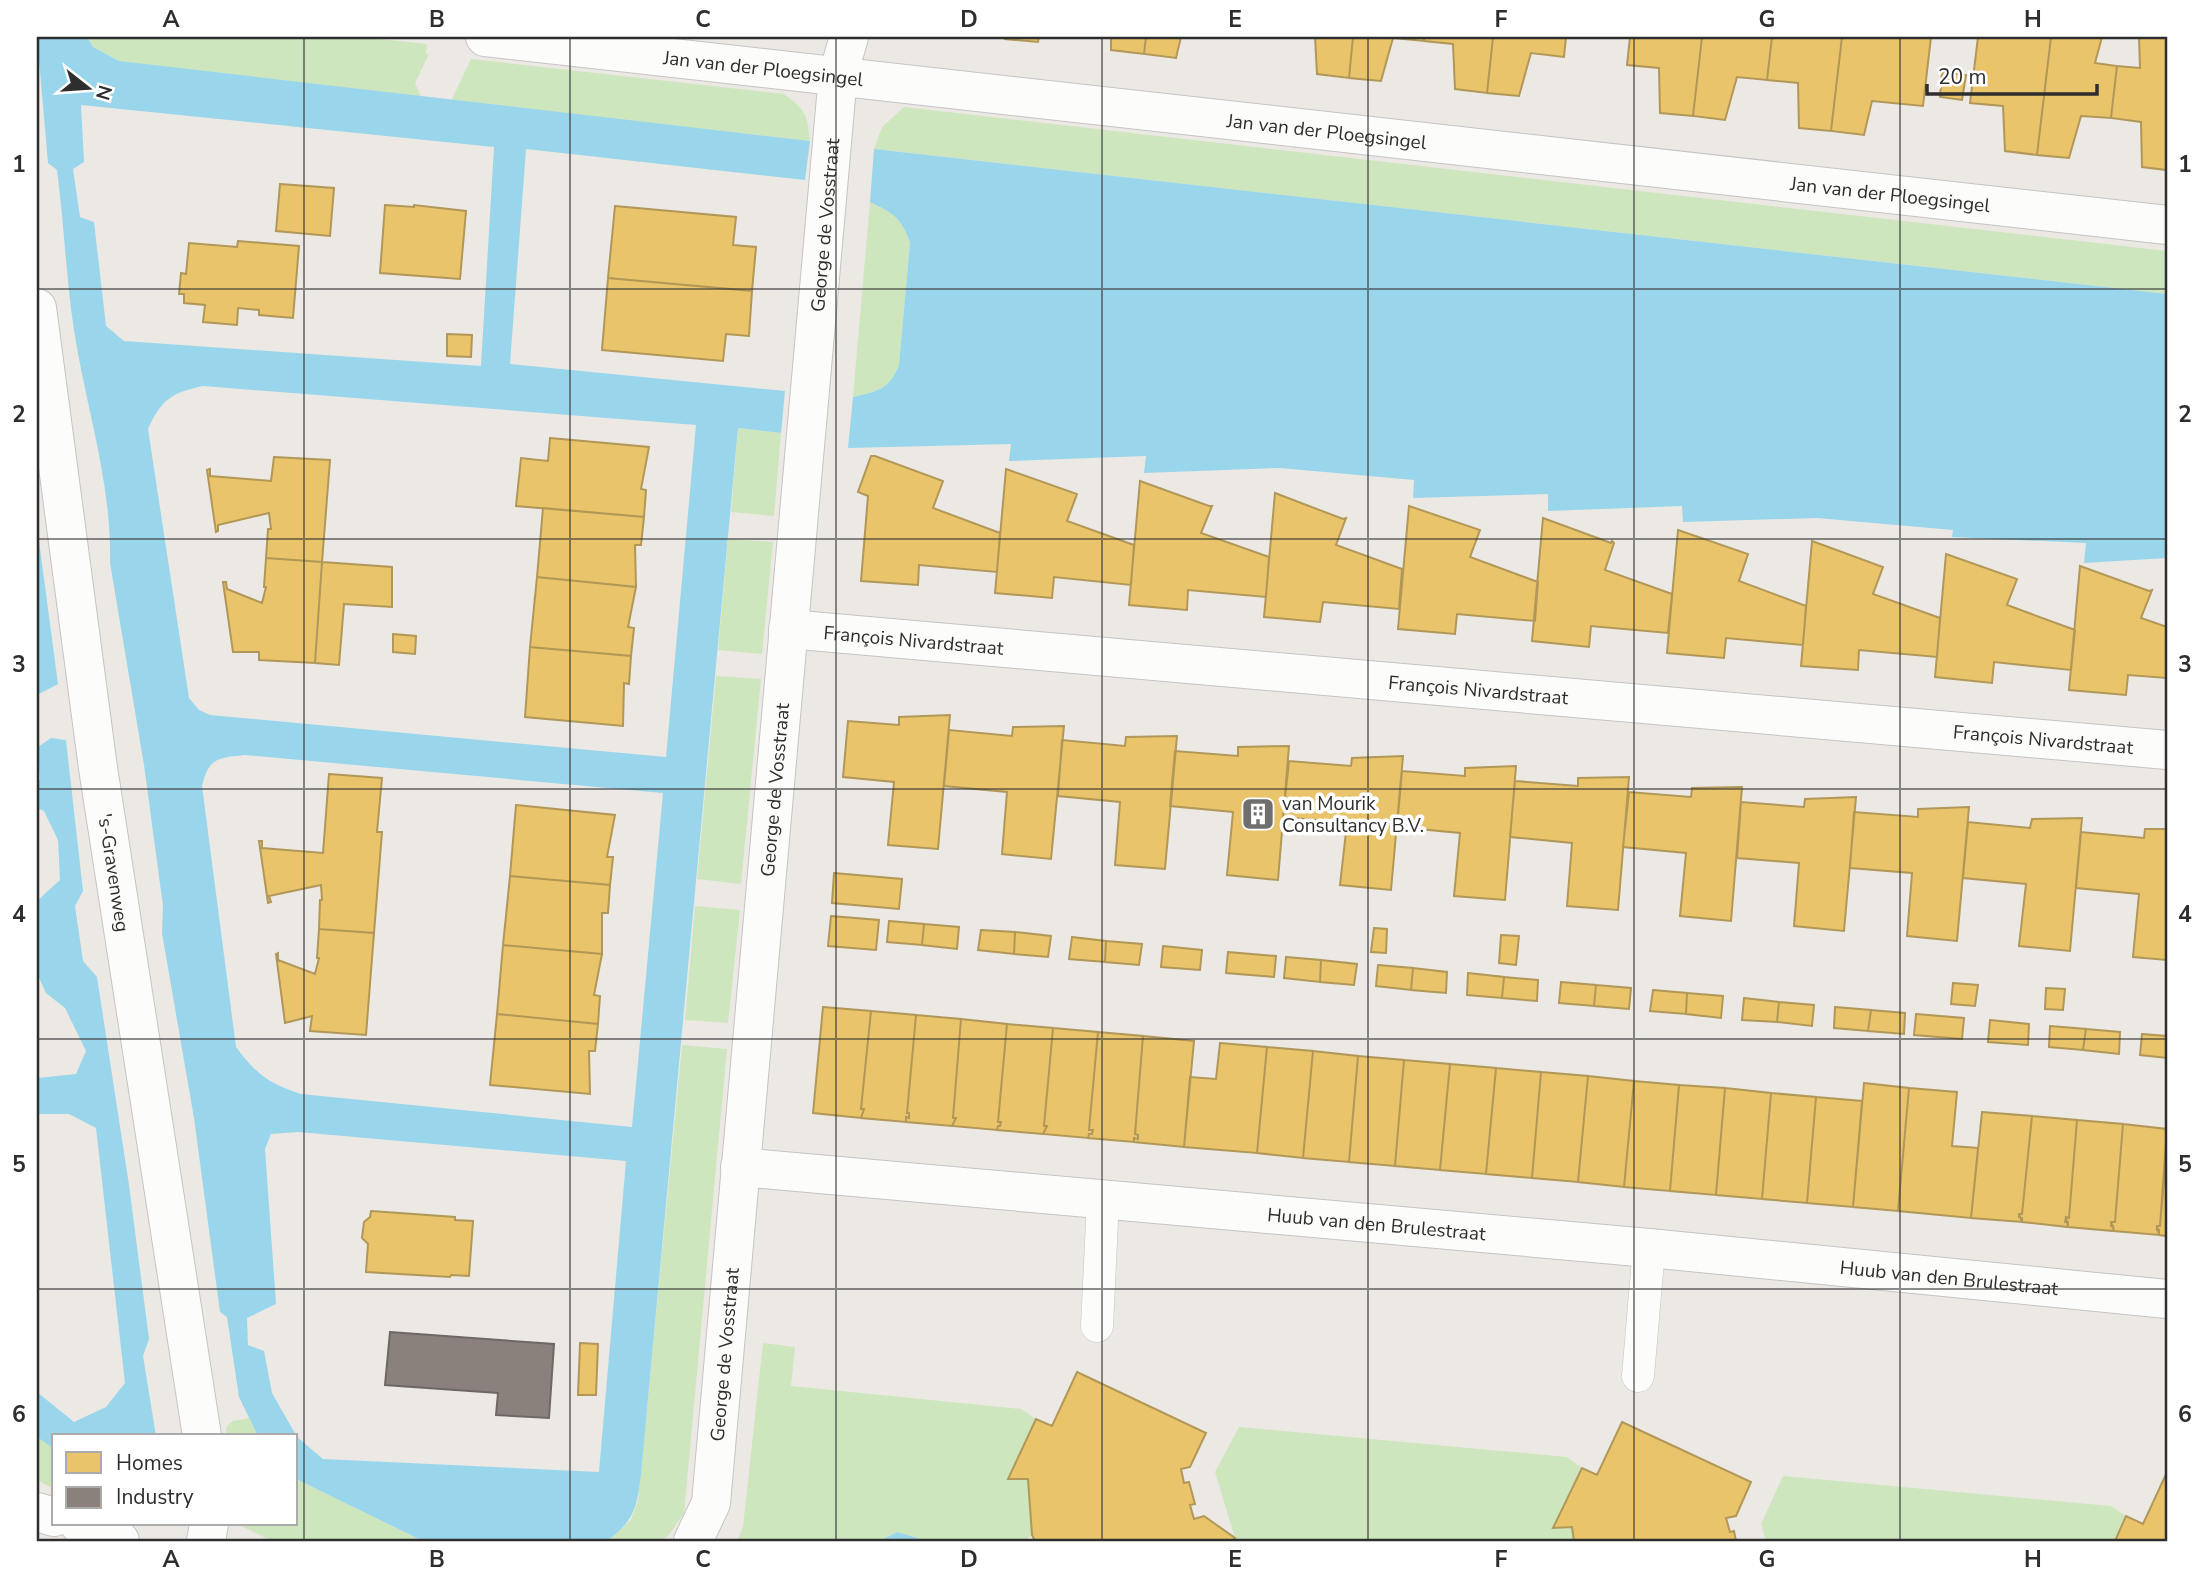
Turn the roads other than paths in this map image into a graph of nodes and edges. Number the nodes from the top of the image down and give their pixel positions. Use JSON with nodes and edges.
{"nodes":[{"id":1,"x":485,"y":37,"type":"edge"},
{"id":2,"x":849,"y":37,"type":"edge"},
{"id":3,"x":838,"y":75,"type":"junction"},
{"id":4,"x":2167,"y":225,"type":"edge"},
{"id":5,"x":37,"y":308,"type":"edge"},
{"id":6,"x":788,"y":629,"type":"junction"},
{"id":7,"x":2167,"y":750,"type":"edge"},
{"id":8,"x":740,"y":1167,"type":"junction"},
{"id":9,"x":1103,"y":1200,"type":"junction"},
{"id":10,"x":1649,"y":1248,"type":"junction"},
{"id":11,"x":2167,"y":1299,"type":"edge"},
{"id":12,"x":1097,"y":1326,"type":"dead end"},
{"id":13,"x":1638,"y":1376,"type":"dead end"},
{"id":14,"x":202,"y":1434,"type":"edge"},
{"id":15,"x":84,"y":1526,"type":"edge"},
{"id":16,"x":37,"y":1538,"type":"edge"},
{"id":17,"x":41,"y":1541,"type":"edge"},
{"id":18,"x":120,"y":1541,"type":"edge"},
{"id":19,"x":693,"y":1541,"type":"edge"}],
"edges":[{"from":1,"to":3,"type":"street","name":"Jan van der Ploegsingel"},
{"from":2,"to":3,"type":"street","name":"George de Vosstraat"},
{"from":3,"to":4,"type":"street","name":"Jan van der Ploegsingel"},
{"from":3,"to":6,"type":"street","name":"George de Vosstraat"},
{"from":5,"to":14,"type":"street","name":"'s-Gravenweg"},
{"from":6,"to":7,"type":"street","name":"François Nivardstraat"},
{"from":6,"to":8,"type":"street","name":"George de Vosstraat"},
{"from":8,"to":9,"type":"street","name":"Huub van den Brulestraat"},
{"from":8,"to":19,"type":"street","name":"George de Vosstraat"},
{"from":9,"to":10,"type":"street","name":"Huub van den Brulestraat"},
{"from":9,"to":12,"type":"lane"},
{"from":10,"to":11,"type":"street","name":"Huub van den Brulestraat"},
{"from":10,"to":13,"type":"lane"},
{"from":15,"to":18,"type":"street"},
{"from":16,"to":17,"type":"street"}]}
